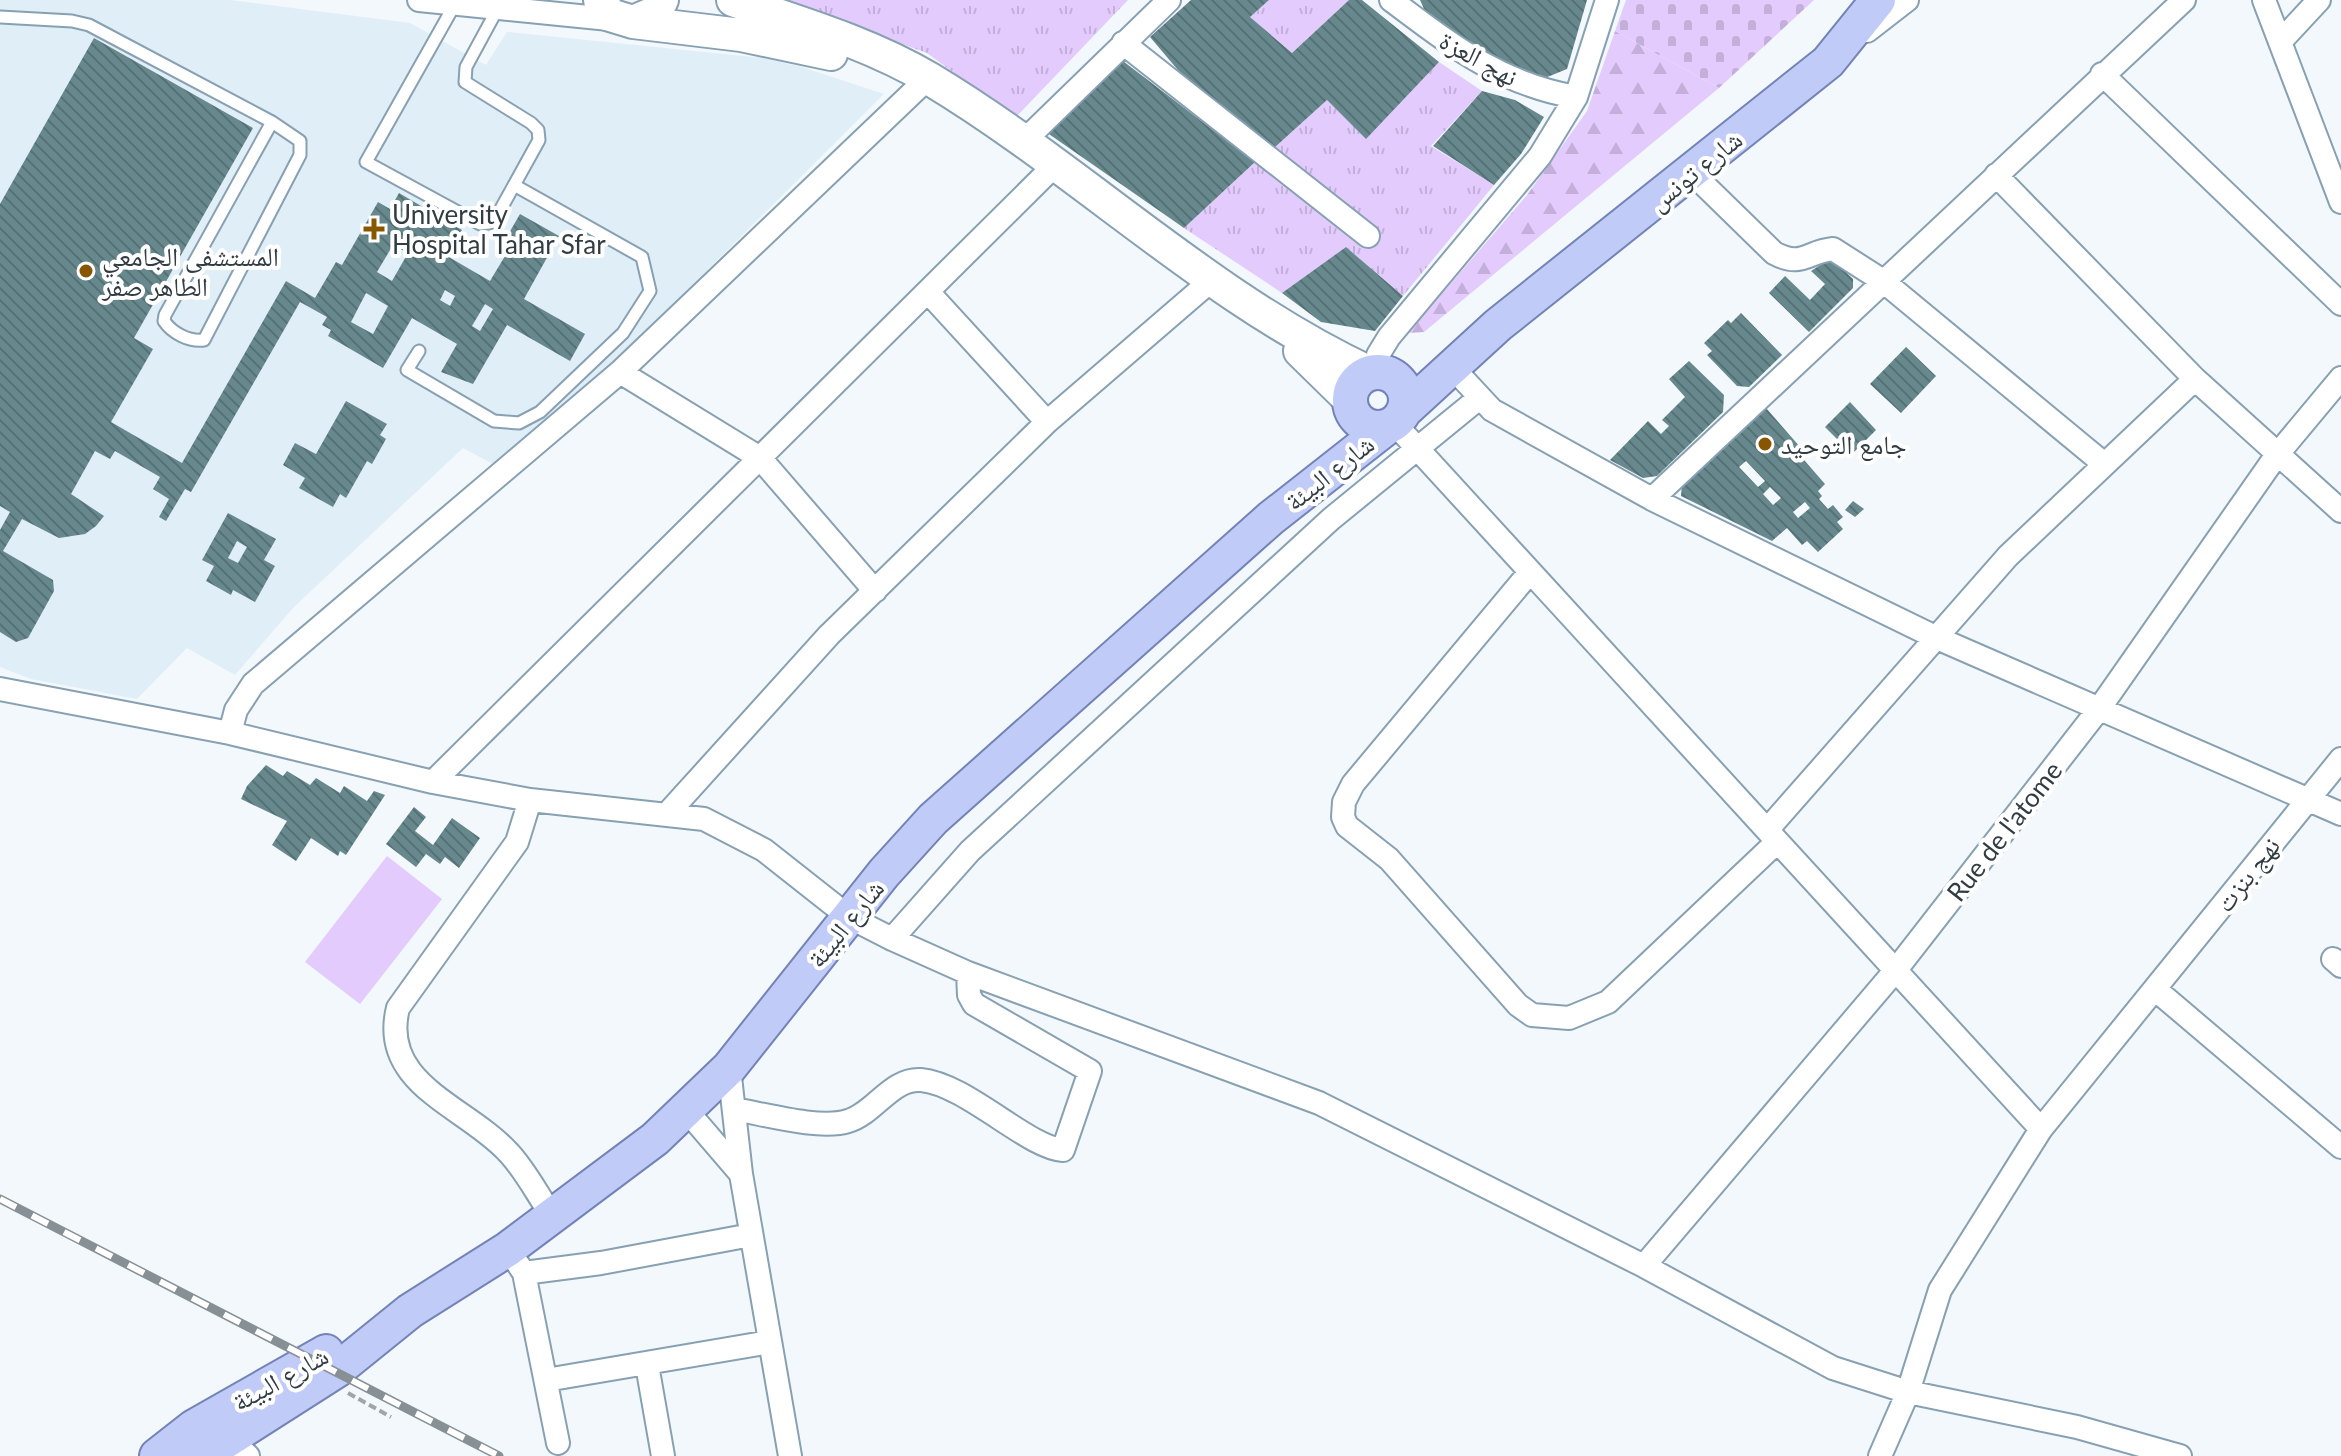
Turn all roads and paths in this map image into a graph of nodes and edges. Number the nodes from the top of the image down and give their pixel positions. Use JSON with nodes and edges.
{"nodes":[{"id":1,"x":419,"y":0,"type":"edge"},
{"id":2,"x":530,"y":0,"type":"edge"},
{"id":3,"x":662,"y":0,"type":"edge"},
{"id":4,"x":733,"y":0,"type":"edge"},
{"id":5,"x":1169,"y":0,"type":"edge"},
{"id":6,"x":1607,"y":0,"type":"edge"},
{"id":7,"x":1878,"y":0,"type":"edge"},
{"id":8,"x":1907,"y":0,"type":"edge"},
{"id":9,"x":2184,"y":0,"type":"edge"},
{"id":10,"x":2264,"y":0,"type":"edge"},
{"id":11,"x":2319,"y":0,"type":"edge"},
{"id":12,"x":1397,"y":2,"type":"edge"},
{"id":13,"x":455,"y":4,"type":"junction"},
{"id":14,"x":502,"y":9,"type":"junction"},
{"id":15,"x":617,"y":14,"type":"edge"},
{"id":16,"x":0,"y":17,"type":"edge"},
{"id":17,"x":2280,"y":42,"type":"junction"},
{"id":18,"x":1123,"y":43,"type":"junction"},
{"id":19,"x":1828,"y":62,"type":"junction"},
{"id":20,"x":2102,"y":74,"type":"junction"},
{"id":21,"x":928,"y":78,"type":"junction"},
{"id":22,"x":1576,"y":97,"type":"junction"},
{"id":23,"x":272,"y":122,"type":"junction"},
{"id":24,"x":1025,"y":140,"type":"junction"},
{"id":25,"x":1057,"y":163,"type":"junction"},
{"id":26,"x":1692,"y":173,"type":"junction"},
{"id":27,"x":1996,"y":175,"type":"junction"},
{"id":28,"x":514,"y":185,"type":"junction"},
{"id":29,"x":2341,"y":202,"type":"edge"},
{"id":30,"x":1368,"y":236,"type":"dead end"},
{"id":31,"x":1213,"y":279,"type":"junction"},
{"id":32,"x":1883,"y":281,"type":"junction"},
{"id":33,"x":928,"y":292,"type":"junction"},
{"id":34,"x":2341,"y":304,"type":"edge"},
{"id":35,"x":1256,"y":311,"type":"junction"},
{"id":36,"x":1498,"y":325,"type":"junction"},
{"id":37,"x":419,"y":351,"type":"dead end"},
{"id":38,"x":1452,"y":367,"type":"junction"},
{"id":39,"x":620,"y":372,"type":"junction"},
{"id":40,"x":1379,"y":373,"type":"junction"},
{"id":41,"x":2341,"y":378,"type":"edge"},
{"id":42,"x":2195,"y":379,"type":"junction"},
{"id":43,"x":1478,"y":399,"type":"junction"},
{"id":44,"x":1350,"y":400,"type":"junction"},
{"id":45,"x":1395,"y":421,"type":"junction"},
{"id":46,"x":1047,"y":422,"type":"junction"},
{"id":47,"x":1418,"y":450,"type":"junction"},
{"id":48,"x":2276,"y":456,"type":"junction"},
{"id":49,"x":760,"y":458,"type":"junction"},
{"id":50,"x":2103,"y":463,"type":"junction"},
{"id":51,"x":1652,"y":499,"type":"junction"},
{"id":52,"x":2341,"y":511,"type":"edge"},
{"id":53,"x":1271,"y":518,"type":"junction"},
{"id":54,"x":1530,"y":572,"type":"junction"},
{"id":55,"x":875,"y":591,"type":"junction"},
{"id":56,"x":1937,"y":638,"type":"junction"},
{"id":57,"x":0,"y":689,"type":"edge"},
{"id":58,"x":2099,"y":709,"type":"junction"},
{"id":59,"x":230,"y":733,"type":"junction"},
{"id":60,"x":2341,"y":759,"type":"edge"},
{"id":61,"x":433,"y":782,"type":"junction"},
{"id":62,"x":2307,"y":798,"type":"junction"},
{"id":63,"x":530,"y":800,"type":"junction"},
{"id":64,"x":668,"y":813,"type":"junction"},
{"id":65,"x":2341,"y":814,"type":"edge"},
{"id":66,"x":1772,"y":836,"type":"junction"},
{"id":67,"x":849,"y":917,"type":"junction"},
{"id":68,"x":892,"y":939,"type":"junction"},
{"id":69,"x":1895,"y":971,"type":"junction"},
{"id":70,"x":968,"y":973,"type":"junction"},
{"id":71,"x":2156,"y":990,"type":"junction"},
{"id":72,"x":729,"y":1068,"type":"junction"},
{"id":73,"x":734,"y":1109,"type":"junction"},
{"id":74,"x":687,"y":1111,"type":"junction"},
{"id":75,"x":2041,"y":1129,"type":"junction"},
{"id":76,"x":2338,"y":1138,"type":"edge"},
{"id":77,"x":741,"y":1174,"type":"junction"},
{"id":78,"x":553,"y":1217,"type":"junction"},
{"id":79,"x":751,"y":1235,"type":"junction"},
{"id":80,"x":516,"y":1261,"type":"junction"},
{"id":81,"x":1644,"y":1266,"type":"junction"},
{"id":82,"x":410,"y":1311,"type":"junction"},
{"id":83,"x":770,"y":1342,"type":"junction"},
{"id":84,"x":647,"y":1365,"type":"junction"},
{"id":85,"x":322,"y":1379,"type":"junction"},
{"id":86,"x":546,"y":1380,"type":"junction"},
{"id":87,"x":1908,"y":1392,"type":"junction"},
{"id":88,"x":391,"y":1417,"type":"dead end"},
{"id":89,"x":558,"y":1443,"type":"dead end"},
{"id":90,"x":226,"y":1450,"type":"edge"},
{"id":91,"x":2139,"y":1450,"type":"edge"},
{"id":92,"x":157,"y":1456,"type":"edge"},
{"id":93,"x":663,"y":1456,"type":"edge"},
{"id":94,"x":790,"y":1456,"type":"edge"},
{"id":95,"x":1880,"y":1456,"type":"edge"},
{"id":96,"x":2180,"y":1456,"type":"edge"}],
"edges":[{"from":1,"to":13,"type":"street"},
{"from":2,"to":14,"type":"street"},
{"from":3,"to":15,"type":"street"},
{"from":4,"to":21,"type":"street"},
{"from":5,"to":18,"type":"street"},
{"from":6,"to":22,"type":"street"},
{"from":7,"to":19,"type":"main road","name":"شارع تونس"},
{"from":8,"to":19,"type":"street"},
{"from":9,"to":20,"type":"street"},
{"from":10,"to":17,"type":"street"},
{"from":11,"to":17,"type":"street"},
{"from":12,"to":22,"type":"street","name":"نهج العزة"},
{"from":13,"to":14,"type":"street"},
{"from":13,"to":28,"type":"lane"},
{"from":14,"to":15,"type":"street"},
{"from":14,"to":28,"type":"lane"},
{"from":15,"to":21,"type":"street"},
{"from":16,"to":23,"type":"lane"},
{"from":17,"to":29,"type":"street"},
{"from":18,"to":24,"type":"street"},
{"from":18,"to":30,"type":"street"},
{"from":19,"to":26,"type":"main road","name":"شارع تونس"},
{"from":20,"to":27,"type":"street"},
{"from":20,"to":34,"type":"street"},
{"from":21,"to":24,"type":"street"},
{"from":21,"to":39,"type":"street"},
{"from":22,"to":40,"type":"street"},
{"from":23,"to":23,"type":"lane"},
{"from":24,"to":25,"type":"street"},
{"from":25,"to":31,"type":"street"},
{"from":25,"to":33,"type":"street"},
{"from":26,"to":32,"type":"street"},
{"from":26,"to":36,"type":"main road","name":"شارع تونس"},
{"from":27,"to":32,"type":"street"},
{"from":27,"to":42,"type":"street"},
{"from":28,"to":37,"type":"lane"},
{"from":31,"to":35,"type":"street"},
{"from":31,"to":46,"type":"street"},
{"from":32,"to":50,"type":"street"},
{"from":32,"to":51,"type":"street"},
{"from":33,"to":46,"type":"street"},
{"from":33,"to":49,"type":"street"},
{"from":35,"to":40,"type":"street"},
{"from":35,"to":44,"type":"street"},
{"from":36,"to":38,"type":"main road","name":"شارع تونس"},
{"from":36,"to":40,"type":"main road","name":"شارع تونس"},
{"from":38,"to":43,"type":"street"},
{"from":38,"to":45,"type":"main road","name":"شارع تونس"},
{"from":39,"to":49,"type":"street"},
{"from":39,"to":59,"type":"street"},
{"from":40,"to":44,"type":"main road"},
{"from":40,"to":45,"type":"main road"},
{"from":41,"to":48,"type":"street","name":"Rue de l'atome"},
{"from":42,"to":48,"type":"street"},
{"from":42,"to":50,"type":"street"},
{"from":43,"to":47,"type":"street"},
{"from":43,"to":51,"type":"street"},
{"from":44,"to":45,"type":"main road"},
{"from":44,"to":53,"type":"main road","name":"شارع البيئة"},
{"from":45,"to":47,"type":"street"},
{"from":45,"to":53,"type":"main road","name":"شارع البيئة"},
{"from":46,"to":55,"type":"street"},
{"from":47,"to":54,"type":"street"},
{"from":47,"to":68,"type":"street"},
{"from":48,"to":52,"type":"street"},
{"from":48,"to":58,"type":"street","name":"Rue de l'atome"},
{"from":49,"to":55,"type":"street"},
{"from":49,"to":61,"type":"street"},
{"from":50,"to":56,"type":"street"},
{"from":51,"to":56,"type":"street"},
{"from":53,"to":67,"type":"main road","name":"شارع البيئة"},
{"from":54,"to":66,"type":"street"},
{"from":54,"to":66,"type":"street"},
{"from":55,"to":64,"type":"street"},
{"from":56,"to":58,"type":"street"},
{"from":56,"to":66,"type":"street"},
{"from":57,"to":59,"type":"street"},
{"from":58,"to":62,"type":"street"},
{"from":58,"to":69,"type":"street","name":"Rue de l'atome"},
{"from":59,"to":61,"type":"street"},
{"from":60,"to":62,"type":"street","name":"نهج بنزت"},
{"from":61,"to":63,"type":"street"},
{"from":62,"to":65,"type":"street"},
{"from":62,"to":71,"type":"street","name":"نهج بنزت"},
{"from":63,"to":64,"type":"street"},
{"from":63,"to":78,"type":"street"},
{"from":64,"to":67,"type":"street"},
{"from":66,"to":69,"type":"street"},
{"from":67,"to":68,"type":"street"},
{"from":67,"to":72,"type":"main road","name":"شارع البيئة"},
{"from":68,"to":70,"type":"street"},
{"from":69,"to":75,"type":"street"},
{"from":69,"to":81,"type":"street","name":"Rue de l'atome"},
{"from":70,"to":73,"type":"street"},
{"from":70,"to":81,"type":"street"},
{"from":71,"to":75,"type":"street","name":"نهج بنزت"},
{"from":71,"to":76,"type":"street"},
{"from":72,"to":73,"type":"street"},
{"from":72,"to":74,"type":"main road","name":"شارع البيئة"},
{"from":73,"to":77,"type":"street"},
{"from":74,"to":77,"type":"street"},
{"from":74,"to":78,"type":"main road","name":"شارع البيئة"},
{"from":75,"to":87,"type":"street","name":"نهج بنزت"},
{"from":77,"to":79,"type":"street"},
{"from":78,"to":80,"type":"main road","name":"شارع البيئة"},
{"from":79,"to":80,"type":"street"},
{"from":79,"to":83,"type":"street"},
{"from":80,"to":82,"type":"main road","name":"شارع البيئة"},
{"from":80,"to":86,"type":"street"},
{"from":81,"to":87,"type":"street"},
{"from":82,"to":85,"type":"main road","name":"شارع البيئة"},
{"from":82,"to":92,"type":"main road","name":"شارع البيئة"},
{"from":83,"to":84,"type":"street"},
{"from":83,"to":94,"type":"street"},
{"from":84,"to":86,"type":"street"},
{"from":84,"to":93,"type":"street"},
{"from":85,"to":88,"type":"path"},
{"from":85,"to":90,"type":"main road","name":"شارع البيئة"},
{"from":86,"to":89,"type":"street"},
{"from":87,"to":91,"type":"street"},
{"from":87,"to":95,"type":"street","name":"نهج بنزت"},
{"from":91,"to":96,"type":"street"}]}
